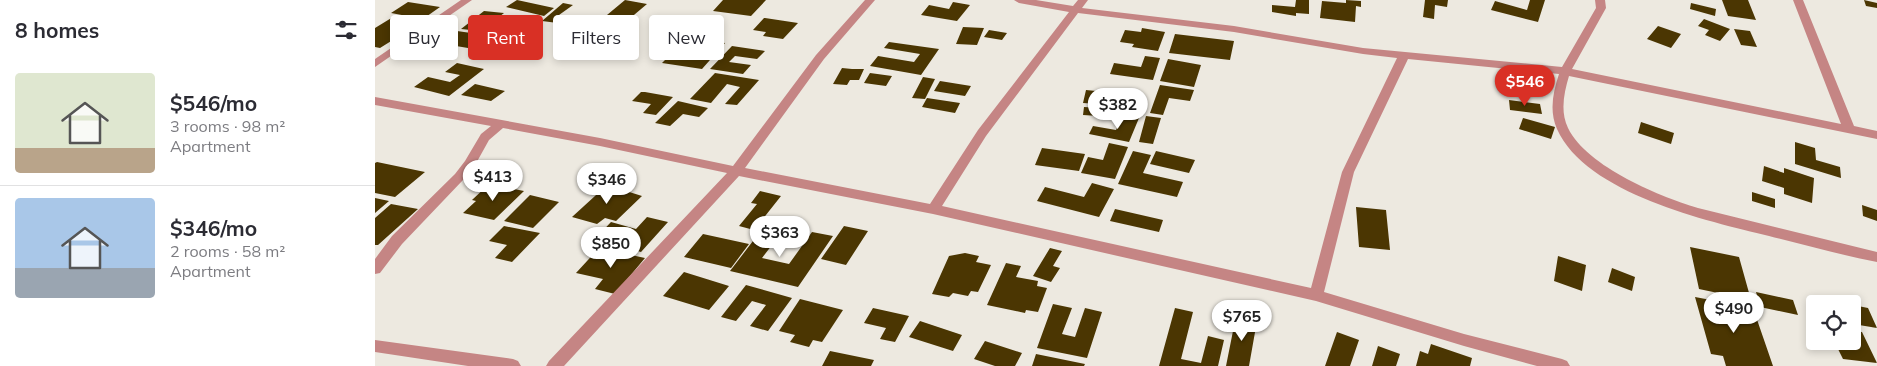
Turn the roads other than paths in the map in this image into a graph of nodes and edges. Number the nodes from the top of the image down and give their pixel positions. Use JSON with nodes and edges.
{"nodes":[{"id":1,"x":467,"y":0,"type":"edge"},
{"id":2,"x":870,"y":0,"type":"edge"},
{"id":3,"x":1019,"y":0,"type":"edge"},
{"id":4,"x":1601,"y":0,"type":"edge"},
{"id":5,"x":1798,"y":0,"type":"edge"},
{"id":6,"x":1079,"y":5,"type":"edge"},
{"id":7,"x":1403,"y":55,"type":"junction"},
{"id":8,"x":375,"y":64,"type":"edge"},
{"id":9,"x":1565,"y":71,"type":"junction"},
{"id":10,"x":375,"y":101,"type":"edge"},
{"id":11,"x":501,"y":124,"type":"junction"},
{"id":12,"x":1849,"y":129,"type":"junction"},
{"id":13,"x":1877,"y":135,"type":"edge"},
{"id":14,"x":736,"y":171,"type":"junction"},
{"id":15,"x":933,"y":208,"type":"junction"},
{"id":16,"x":1877,"y":257,"type":"edge"},
{"id":17,"x":375,"y":269,"type":"edge"},
{"id":18,"x":1316,"y":295,"type":"junction"},
{"id":19,"x":375,"y":346,"type":"edge"},
{"id":20,"x":513,"y":366,"type":"edge"},
{"id":21,"x":553,"y":366,"type":"edge"},
{"id":22,"x":1562,"y":366,"type":"edge"}],
"edges":[{"from":1,"to":8,"type":"street"},
{"from":2,"to":14,"type":"street"},
{"from":3,"to":6,"type":"street"},
{"from":4,"to":9,"type":"street"},
{"from":5,"to":12,"type":"street"},
{"from":6,"to":7,"type":"street"},
{"from":6,"to":15,"type":"street"},
{"from":7,"to":9,"type":"street"},
{"from":7,"to":18,"type":"street"},
{"from":9,"to":12,"type":"street"},
{"from":9,"to":16,"type":"street"},
{"from":10,"to":11,"type":"street"},
{"from":11,"to":14,"type":"street"},
{"from":11,"to":17,"type":"street"},
{"from":12,"to":13,"type":"street"},
{"from":14,"to":15,"type":"street"},
{"from":14,"to":21,"type":"street"},
{"from":15,"to":18,"type":"street"},
{"from":18,"to":22,"type":"street"},
{"from":19,"to":20,"type":"street"}]}
